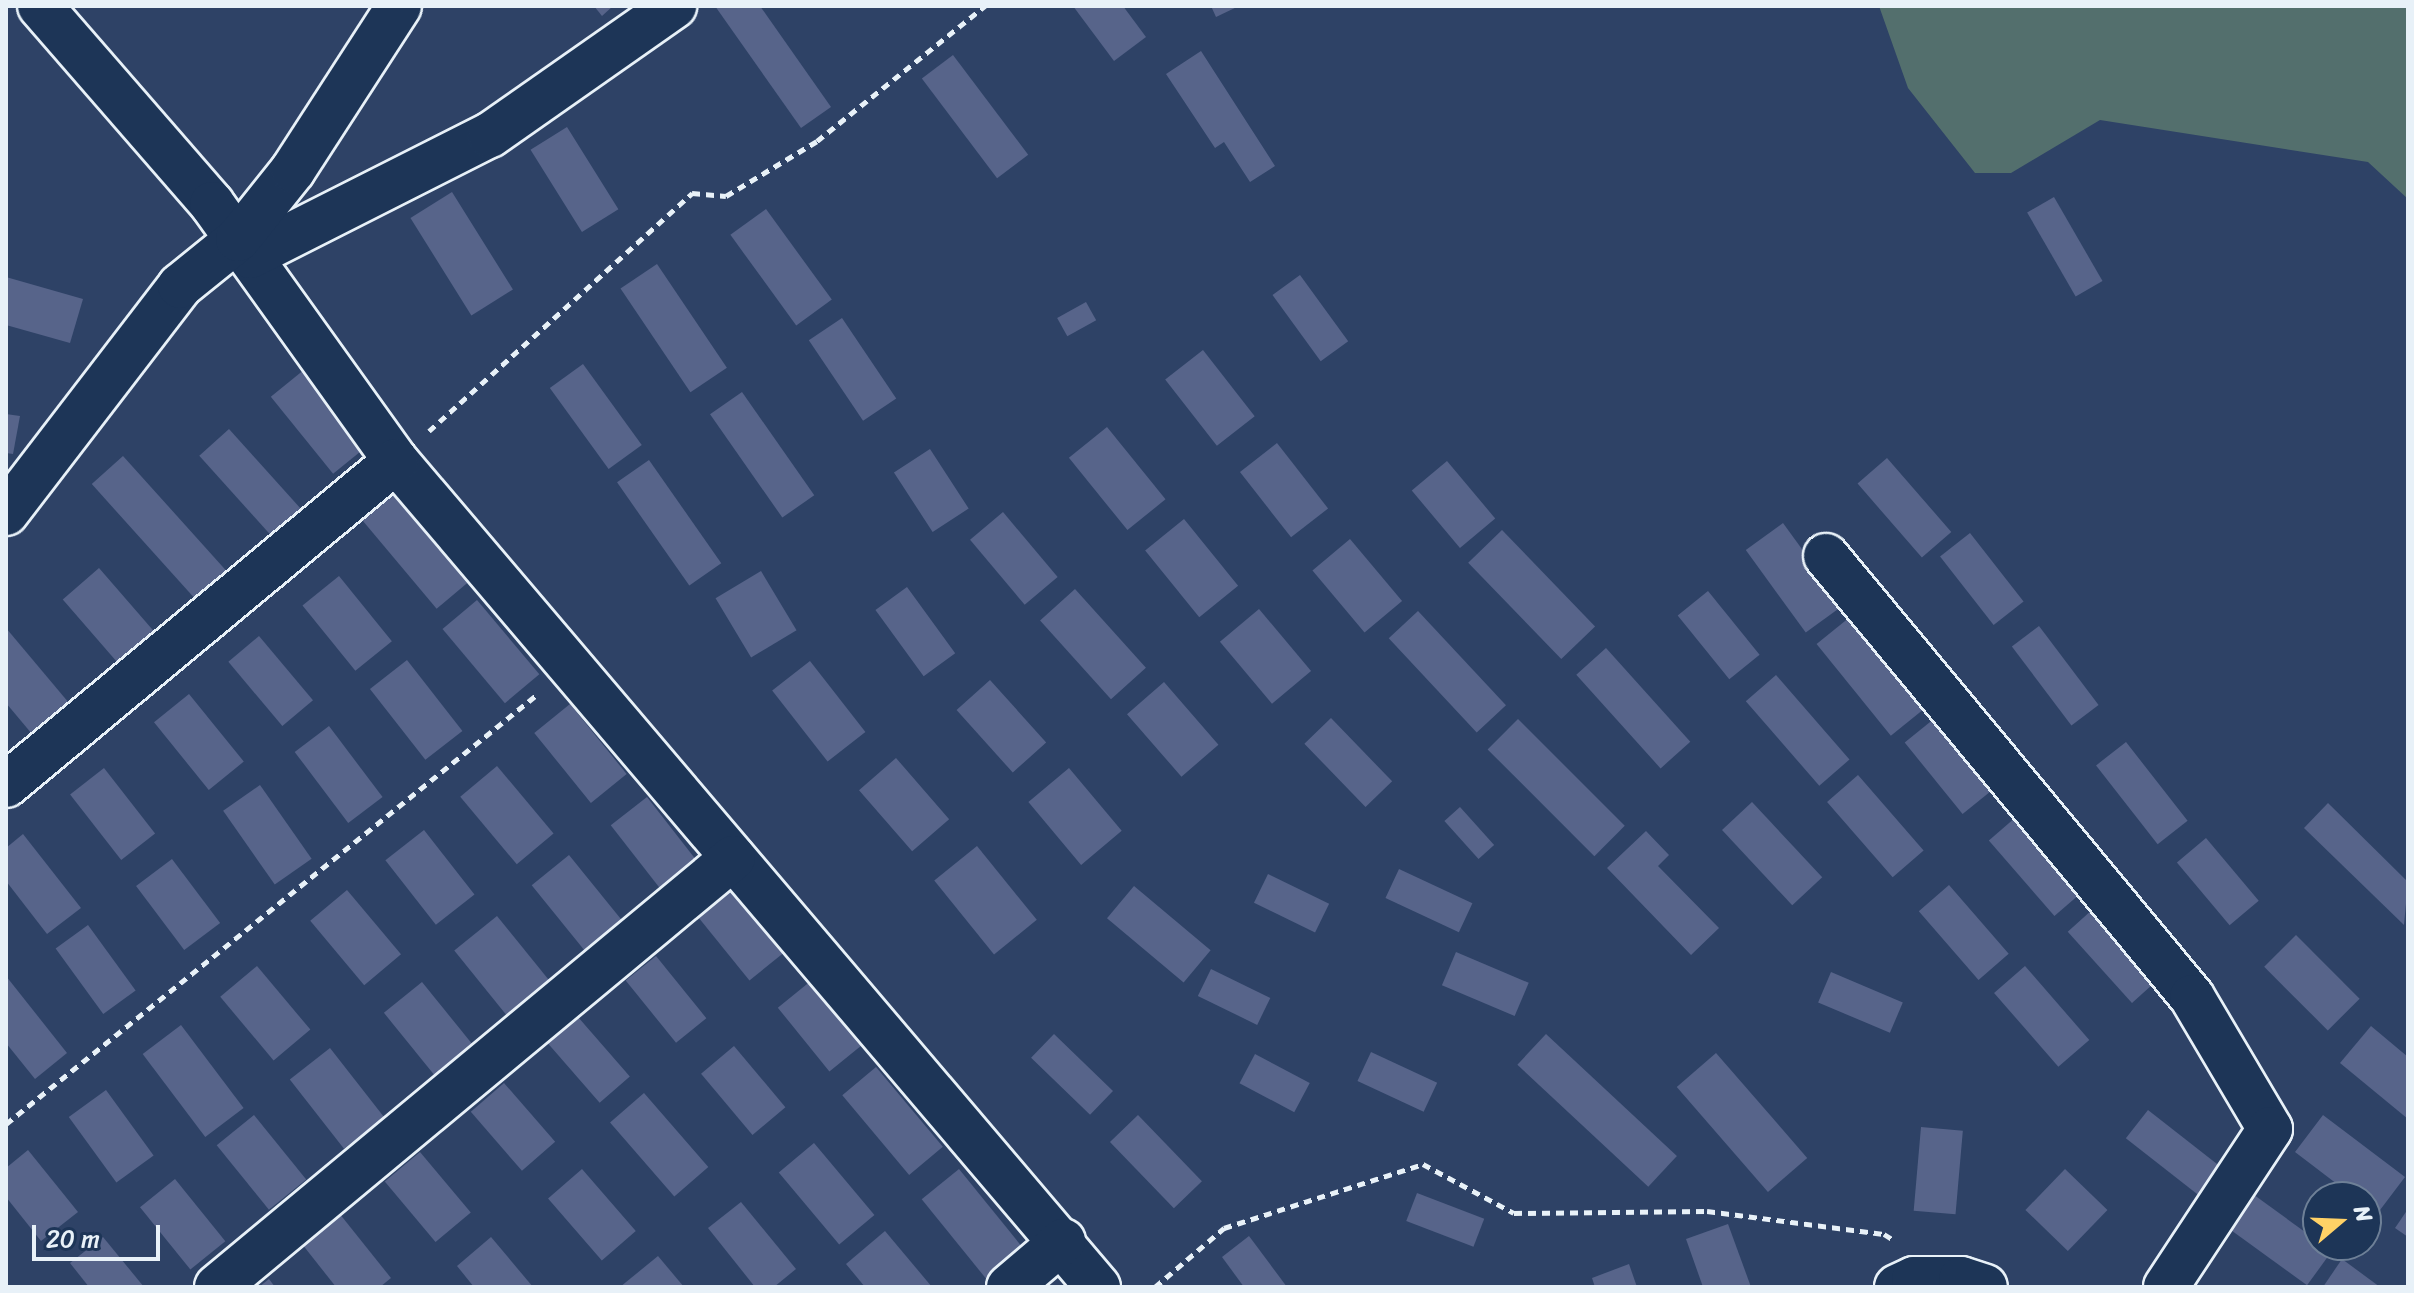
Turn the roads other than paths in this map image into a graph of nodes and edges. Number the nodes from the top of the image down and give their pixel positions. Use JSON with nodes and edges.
{"nodes":[{"id":1,"x":40,"y":6,"type":"edge"},
{"id":2,"x":399,"y":6,"type":"edge"},
{"id":3,"x":674,"y":6,"type":"edge"},
{"id":4,"x":244,"y":248,"type":"junction"},
{"id":5,"x":396,"y":461,"type":"junction"},
{"id":6,"x":6,"y":513,"type":"edge"},
{"id":7,"x":1826,"y":556,"type":"dead end"},
{"id":8,"x":6,"y":785,"type":"edge"},
{"id":9,"x":733,"y":858,"type":"junction"},
{"id":10,"x":1063,"y":1241,"type":"junction"},
{"id":11,"x":1973,"y":1283,"type":"edge"},
{"id":12,"x":217,"y":1287,"type":"edge"},
{"id":13,"x":1009,"y":1287,"type":"edge"},
{"id":14,"x":1098,"y":1287,"type":"edge"},
{"id":15,"x":1897,"y":1287,"type":"edge"},
{"id":16,"x":2166,"y":1287,"type":"edge"}],
"edges":[{"from":1,"to":4,"type":"street"},
{"from":2,"to":4,"type":"street"},
{"from":3,"to":4,"type":"street"},
{"from":4,"to":5,"type":"street"},
{"from":4,"to":6,"type":"street"},
{"from":5,"to":8,"type":"street"},
{"from":5,"to":9,"type":"street"},
{"from":7,"to":16,"type":"street"},
{"from":9,"to":10,"type":"street"},
{"from":9,"to":12,"type":"street"},
{"from":10,"to":13,"type":"street"},
{"from":10,"to":14,"type":"street"},
{"from":11,"to":15,"type":"street"}]}
